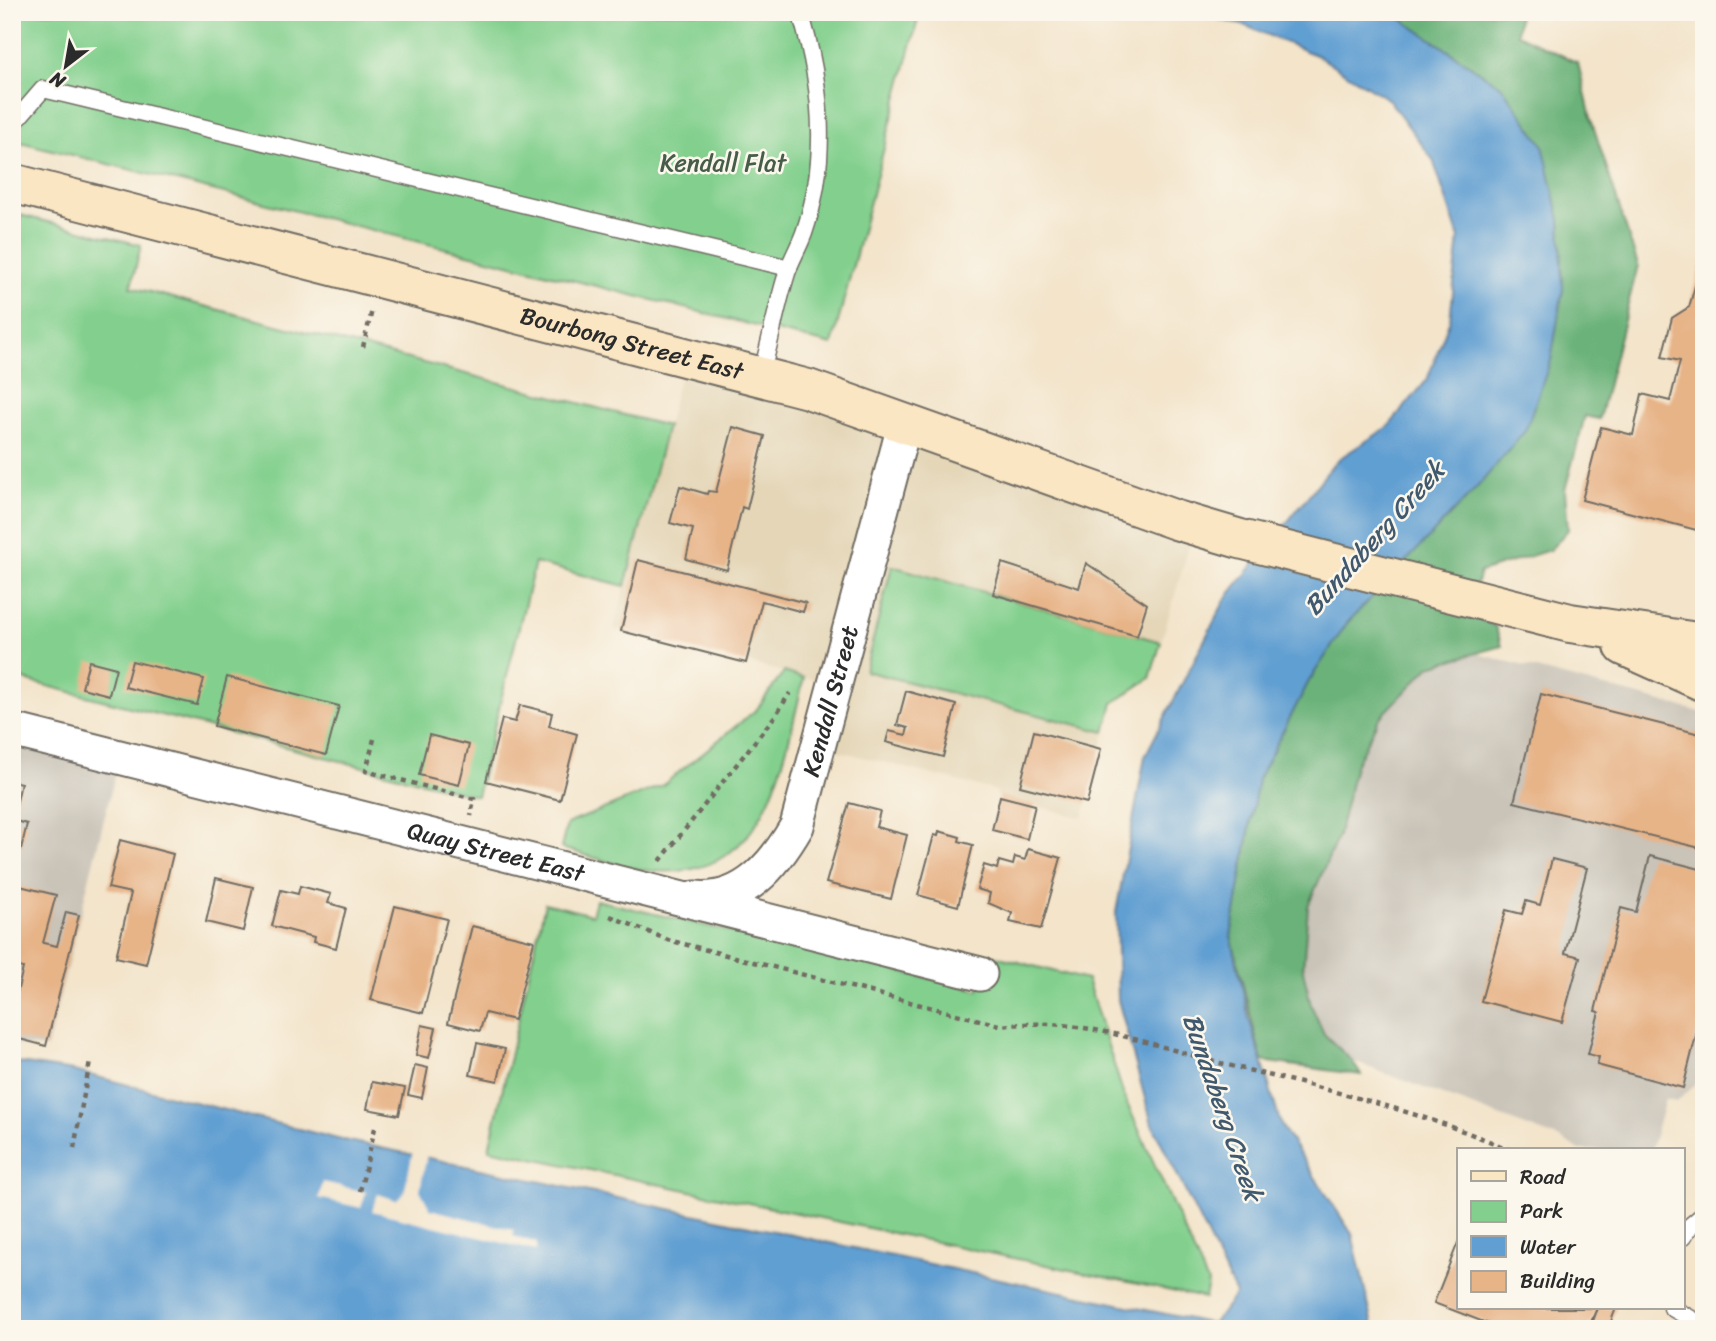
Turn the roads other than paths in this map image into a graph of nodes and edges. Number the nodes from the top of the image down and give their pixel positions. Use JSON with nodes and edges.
{"nodes":[{"id":1,"x":800,"y":12,"type":"edge"},
{"id":2,"x":12,"y":125,"type":"edge"},
{"id":3,"x":12,"y":183,"type":"edge"},
{"id":4,"x":789,"y":268,"type":"junction"},
{"id":5,"x":761,"y":375,"type":"junction"},
{"id":6,"x":905,"y":422,"type":"junction"},
{"id":7,"x":1570,"y":623,"type":"junction"},
{"id":8,"x":1704,"y":643,"type":"edge"},
{"id":9,"x":1704,"y":682,"type":"edge"},
{"id":10,"x":12,"y":730,"type":"edge"},
{"id":11,"x":662,"y":883,"type":"junction"},
{"id":12,"x":980,"y":974,"type":"dead end"},
{"id":13,"x":1704,"y":1214,"type":"edge"},
{"id":14,"x":1684,"y":1236,"type":"edge"},
{"id":15,"x":1676,"y":1310,"type":"edge"},
{"id":16,"x":1704,"y":1326,"type":"edge"}],
"edges":[{"from":1,"to":4,"type":"lane"},
{"from":2,"to":4,"type":"lane"},
{"from":3,"to":5,"type":"main road","name":"Bourbong Street East"},
{"from":4,"to":5,"type":"lane"},
{"from":5,"to":6,"type":"main road","name":"Bourbong Street East"},
{"from":6,"to":7,"type":"main road","name":"Bourbong Street East"},
{"from":6,"to":11,"type":"street","name":"Kendall Street"},
{"from":7,"to":8,"type":"main road"},
{"from":7,"to":9,"type":"main road"},
{"from":10,"to":11,"type":"street","name":"Quay Street East"},
{"from":11,"to":12,"type":"street","name":"Quay Street East"},
{"from":13,"to":14,"type":"lane"},
{"from":15,"to":16,"type":"lane"}]}
